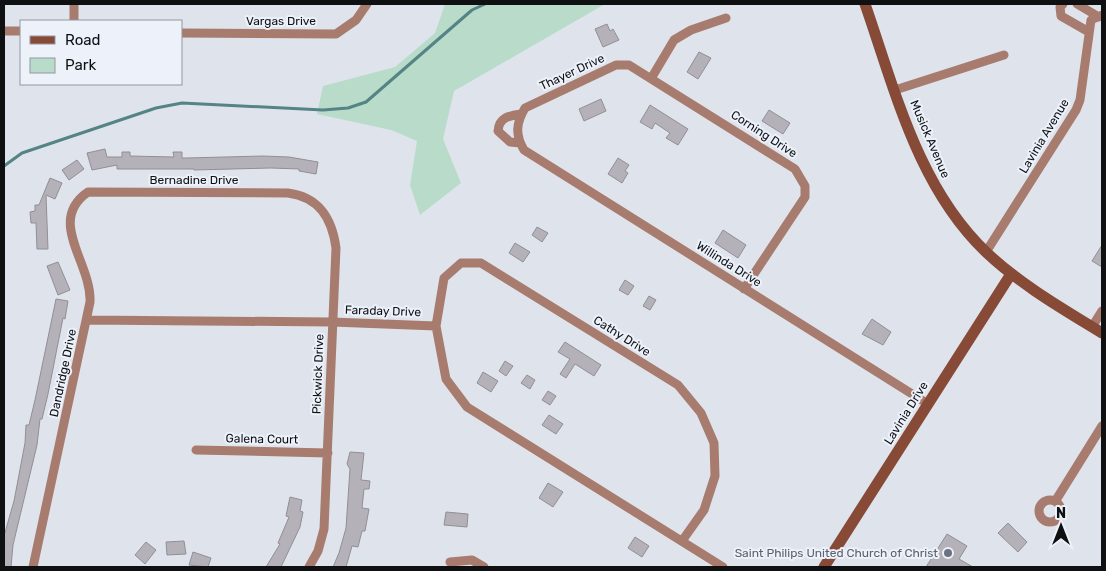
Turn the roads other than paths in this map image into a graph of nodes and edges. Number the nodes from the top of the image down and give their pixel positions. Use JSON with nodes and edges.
{"nodes":[{"id":1,"x":74,"y":4,"type":"edge"},
{"id":2,"x":367,"y":4,"type":"edge"},
{"id":3,"x":865,"y":4,"type":"edge"},
{"id":4,"x":1063,"y":4,"type":"edge"},
{"id":5,"x":1077,"y":4,"type":"edge"},
{"id":6,"x":726,"y":18,"type":"dead end"},
{"id":7,"x":1098,"y":18,"type":"edge"},
{"id":8,"x":74,"y":20,"type":"edge"},
{"id":9,"x":4,"y":31,"type":"edge"},
{"id":10,"x":20,"y":31,"type":"edge"},
{"id":11,"x":1089,"y":32,"type":"junction"},
{"id":12,"x":182,"y":33,"type":"edge"},
{"id":13,"x":1004,"y":55,"type":"dead end"},
{"id":14,"x":652,"y":77,"type":"junction"},
{"id":15,"x":895,"y":90,"type":"junction"},
{"id":16,"x":521,"y":114,"type":"junction"},
{"id":17,"x":520,"y":143,"type":"junction"},
{"id":18,"x":88,"y":192,"type":"joint"},
{"id":19,"x":301,"y":194,"type":"joint"},
{"id":20,"x":986,"y":252,"type":"junction"},
{"id":21,"x":1011,"y":274,"type":"junction"},
{"id":22,"x":744,"y":289,"type":"junction"},
{"id":23,"x":1102,"y":311,"type":"edge"},
{"id":24,"x":87,"y":320,"type":"junction"},
{"id":25,"x":332,"y":322,"type":"junction"},
{"id":26,"x":436,"y":326,"type":"junction"},
{"id":27,"x":1092,"y":327,"type":"junction"},
{"id":28,"x":1102,"y":333,"type":"edge"},
{"id":29,"x":928,"y":404,"type":"junction"},
{"id":30,"x":1102,"y":426,"type":"edge"},
{"id":31,"x":196,"y":450,"type":"dead end"},
{"id":32,"x":328,"y":453,"type":"junction"},
{"id":33,"x":1056,"y":500,"type":"dead end"},
{"id":34,"x":682,"y":541,"type":"junction"},
{"id":35,"x":450,"y":562,"type":"dead end"},
{"id":36,"x":33,"y":567,"type":"edge"},
{"id":37,"x":309,"y":567,"type":"edge"},
{"id":38,"x":484,"y":567,"type":"edge"},
{"id":39,"x":723,"y":567,"type":"edge"},
{"id":40,"x":824,"y":567,"type":"edge"}],
"edges":[{"from":1,"to":8,"type":"street"},
{"from":2,"to":12,"type":"street","name":"Vargas Drive"},
{"from":3,"to":15,"type":"street","name":"Musick Avenue"},
{"from":4,"to":11,"type":"street"},
{"from":5,"to":7,"type":"street"},
{"from":6,"to":14,"type":"street"},
{"from":7,"to":11,"type":"street","name":"Lavinia Avenue"},
{"from":9,"to":10,"type":"street"},
{"from":11,"to":20,"type":"street","name":"Lavinia Avenue"},
{"from":13,"to":15,"type":"street"},
{"from":14,"to":16,"type":"street","name":"Thayer Drive"},
{"from":14,"to":22,"type":"street","name":"Corning Drive"},
{"from":15,"to":20,"type":"street","name":"Musick Avenue"},
{"from":16,"to":17,"type":"street"},
{"from":16,"to":17,"type":"street","name":"Willinda Drive"},
{"from":17,"to":22,"type":"street","name":"Willinda Drive"},
{"from":18,"to":19,"type":"street","name":"Bernadine Drive"},
{"from":18,"to":24,"type":"street","name":"Dandridge Drive"},
{"from":19,"to":25,"type":"street","name":"Pickwick Drive"},
{"from":20,"to":21,"type":"street","name":"Musick Avenue"},
{"from":21,"to":27,"type":"street","name":"Musick Avenue"},
{"from":21,"to":29,"type":"street","name":"Lavinia Drive"},
{"from":22,"to":29,"type":"street","name":"Willinda Drive"},
{"from":23,"to":27,"type":"street"},
{"from":24,"to":25,"type":"street","name":"Faraday Drive"},
{"from":24,"to":36,"type":"street","name":"Dandridge Drive"},
{"from":25,"to":26,"type":"street","name":"Faraday Drive"},
{"from":25,"to":32,"type":"street","name":"Pickwick Drive"},
{"from":26,"to":34,"type":"street","name":"Faraday Drive"},
{"from":26,"to":34,"type":"street","name":"Cathy Drive"},
{"from":27,"to":28,"type":"street","name":"Musick Avenue"},
{"from":29,"to":40,"type":"street","name":"Lavinia Drive"},
{"from":30,"to":33,"type":"street"},
{"from":31,"to":32,"type":"street","name":"Galena Court"},
{"from":32,"to":37,"type":"street","name":"Pickwick Drive"},
{"from":34,"to":39,"type":"street","name":"Faraday Drive"},
{"from":35,"to":38,"type":"street"}]}
